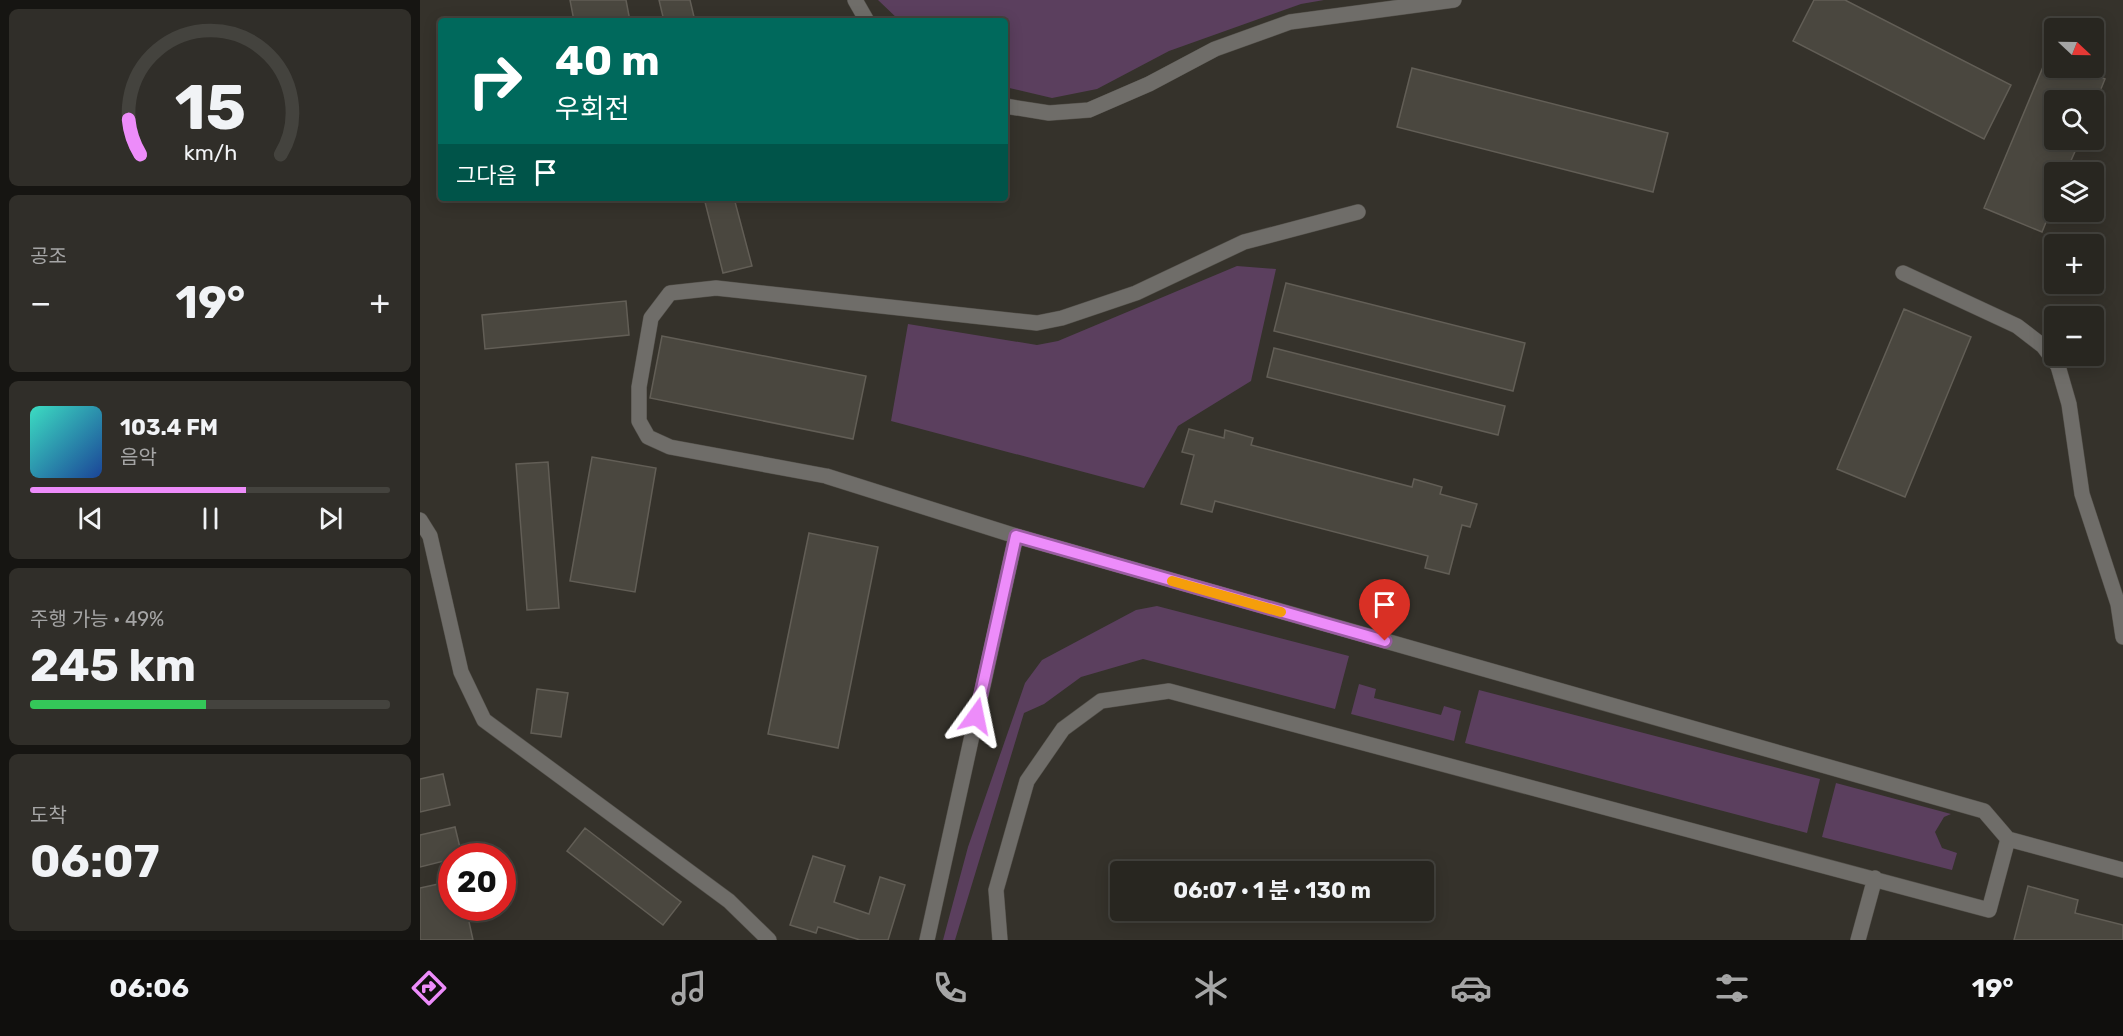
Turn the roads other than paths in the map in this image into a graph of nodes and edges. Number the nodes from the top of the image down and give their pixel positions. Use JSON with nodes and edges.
{"nodes":[{"id":1,"x":855,"y":0,"type":"edge"},
{"id":2,"x":1454,"y":0,"type":"edge"},
{"id":3,"x":865,"y":18,"type":"edge"},
{"id":4,"x":1008,"y":106,"type":"edge"},
{"id":5,"x":1358,"y":212,"type":"dead end"},
{"id":6,"x":1903,"y":273,"type":"dead end"},
{"id":7,"x":420,"y":520,"type":"edge"},
{"id":8,"x":1016,"y":536,"type":"junction"},
{"id":9,"x":2123,"y":636,"type":"edge"},
{"id":10,"x":2008,"y":839,"type":"junction"},
{"id":11,"x":2123,"y":870,"type":"edge"},
{"id":12,"x":1875,"y":879,"type":"junction"},
{"id":13,"x":769,"y":940,"type":"edge"},
{"id":14,"x":927,"y":940,"type":"edge"},
{"id":15,"x":1000,"y":940,"type":"edge"},
{"id":16,"x":1858,"y":940,"type":"edge"}],
"edges":[{"from":1,"to":3,"type":"street"},
{"from":2,"to":4,"type":"street"},
{"from":5,"to":8,"type":"street"},
{"from":6,"to":9,"type":"street"},
{"from":7,"to":13,"type":"street"},
{"from":8,"to":10,"type":"street"},
{"from":8,"to":14,"type":"street"},
{"from":10,"to":11,"type":"street"},
{"from":10,"to":12,"type":"street"},
{"from":12,"to":15,"type":"street"},
{"from":12,"to":16,"type":"street"}]}
